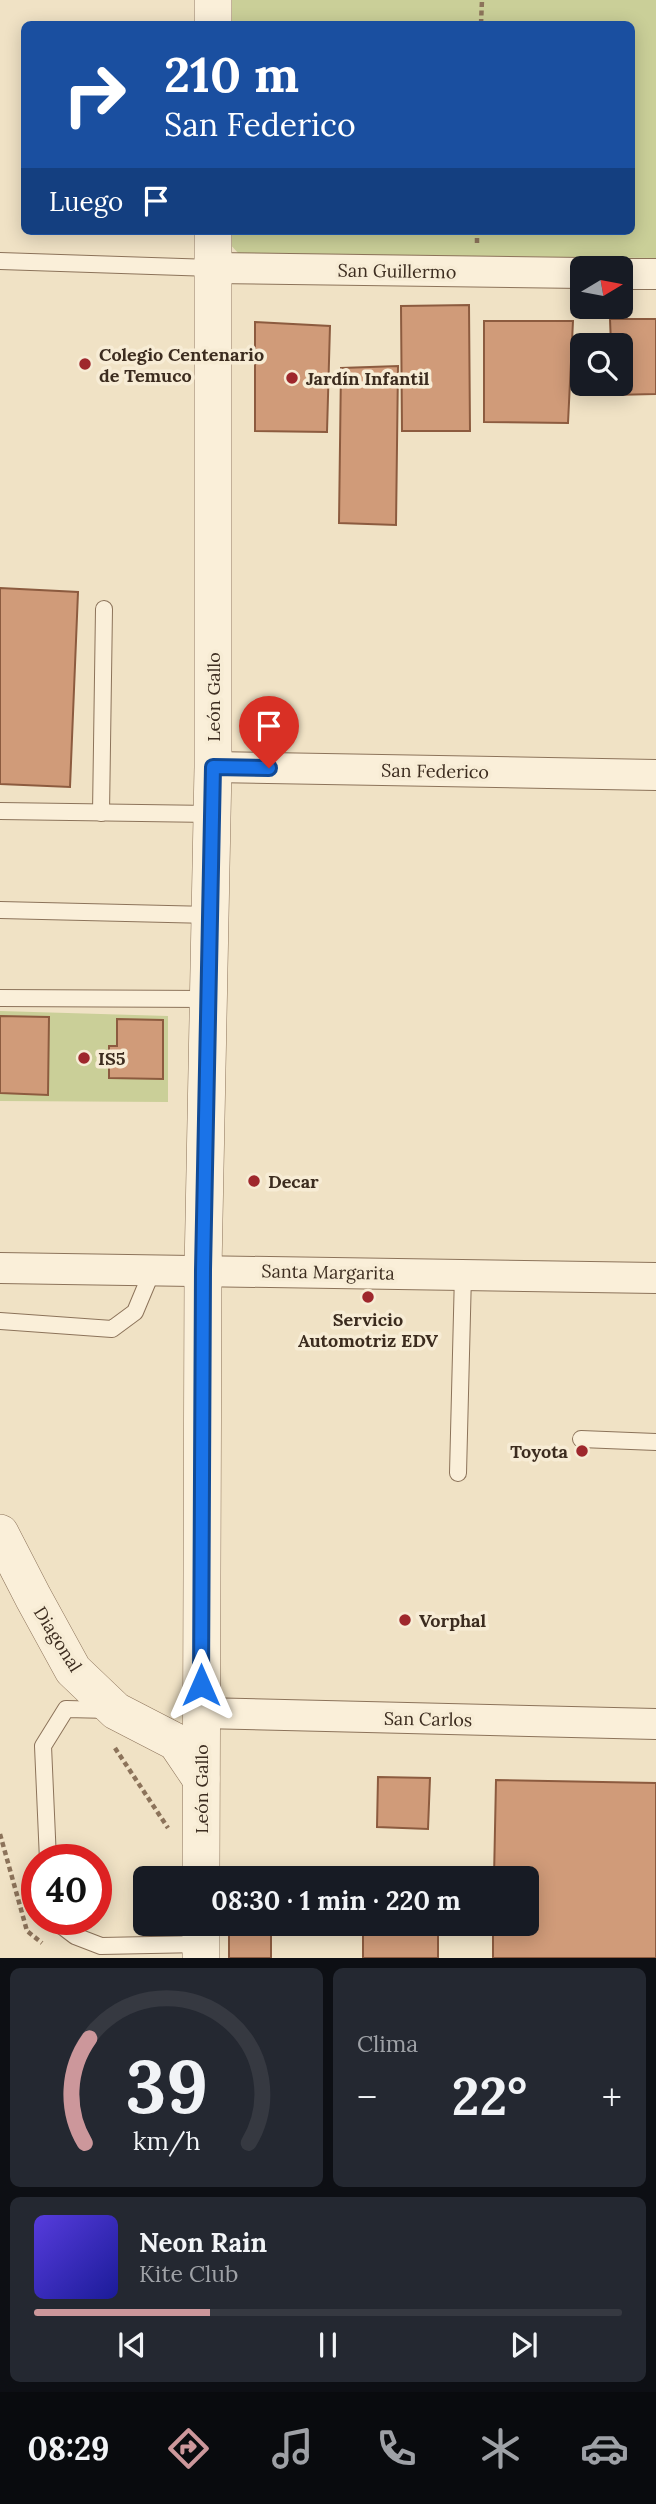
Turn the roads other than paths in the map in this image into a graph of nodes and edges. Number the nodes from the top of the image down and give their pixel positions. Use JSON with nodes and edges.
{"nodes":[{"id":1,"x":213,"y":0,"type":"edge"},
{"id":2,"x":213,"y":21,"type":"edge"},
{"id":3,"x":213,"y":235,"type":"edge"},
{"id":4,"x":0,"y":261,"type":"edge"},
{"id":5,"x":212,"y":268,"type":"junction"},
{"id":6,"x":570,"y":273,"type":"edge"},
{"id":7,"x":634,"y":274,"type":"edge"},
{"id":8,"x":656,"y":274,"type":"edge"},
{"id":9,"x":104,"y":609,"type":"dead end"},
{"id":10,"x":213,"y":767,"type":"junction"},
{"id":11,"x":656,"y":775,"type":"edge"},
{"id":12,"x":0,"y":811,"type":"edge"},
{"id":13,"x":101,"y":813,"type":"junction"},
{"id":14,"x":212,"y":814,"type":"junction"},
{"id":15,"x":0,"y":910,"type":"edge"},
{"id":16,"x":210,"y":915,"type":"junction"},
{"id":17,"x":0,"y":998,"type":"edge"},
{"id":18,"x":209,"y":999,"type":"junction"},
{"id":19,"x":0,"y":1268,"type":"edge"},
{"id":20,"x":153,"y":1269,"type":"junction"},
{"id":21,"x":203,"y":1270,"type":"junction"},
{"id":22,"x":463,"y":1274,"type":"junction"},
{"id":23,"x":656,"y":1278,"type":"edge"},
{"id":24,"x":0,"y":1321,"type":"edge"},
{"id":25,"x":581,"y":1439,"type":"dead end"},
{"id":26,"x":656,"y":1442,"type":"edge"},
{"id":27,"x":458,"y":1472,"type":"dead end"},
{"id":28,"x":0,"y":1532,"type":"edge"},
{"id":29,"x":116,"y":1711,"type":"junction"},
{"id":30,"x":201,"y":1713,"type":"junction"},
{"id":31,"x":656,"y":1724,"type":"edge"},
{"id":32,"x":201,"y":1779,"type":"junction"},
{"id":33,"x":47,"y":1844,"type":"edge"},
{"id":34,"x":201,"y":1866,"type":"edge"},
{"id":35,"x":74,"y":1935,"type":"edge"},
{"id":36,"x":201,"y":1942,"type":"edge"}],
"edges":[{"from":1,"to":2,"type":"street"},
{"from":3,"to":5,"type":"street","name":"León Gallo"},
{"from":4,"to":5,"type":"lane"},
{"from":5,"to":6,"type":"street","name":"San Guillermo"},
{"from":5,"to":10,"type":"street","name":"León Gallo"},
{"from":7,"to":8,"type":"street"},
{"from":9,"to":13,"type":"lane"},
{"from":10,"to":11,"type":"street","name":"San Federico"},
{"from":10,"to":14,"type":"street","name":"León Gallo"},
{"from":12,"to":13,"type":"lane"},
{"from":13,"to":14,"type":"lane"},
{"from":14,"to":16,"type":"street","name":"León Gallo"},
{"from":15,"to":16,"type":"lane"},
{"from":16,"to":18,"type":"street","name":"León Gallo"},
{"from":17,"to":18,"type":"lane"},
{"from":18,"to":21,"type":"street","name":"León Gallo"},
{"from":19,"to":20,"type":"street","name":"Santa Margarita"},
{"from":20,"to":21,"type":"street","name":"Santa Margarita"},
{"from":20,"to":24,"type":"lane"},
{"from":21,"to":22,"type":"street","name":"Santa Margarita"},
{"from":21,"to":30,"type":"street","name":"León Gallo"},
{"from":22,"to":23,"type":"street","name":"Santa Margarita"},
{"from":22,"to":27,"type":"lane"},
{"from":25,"to":26,"type":"lane"},
{"from":28,"to":29,"type":"street","name":"Diagonal"},
{"from":29,"to":32,"type":"street","name":"Diagonal"},
{"from":29,"to":33,"type":"lane"},
{"from":30,"to":31,"type":"street","name":"San Carlos"},
{"from":30,"to":32,"type":"street","name":"León Gallo"},
{"from":32,"to":34,"type":"street","name":"León Gallo"},
{"from":35,"to":36,"type":"lane"}]}
